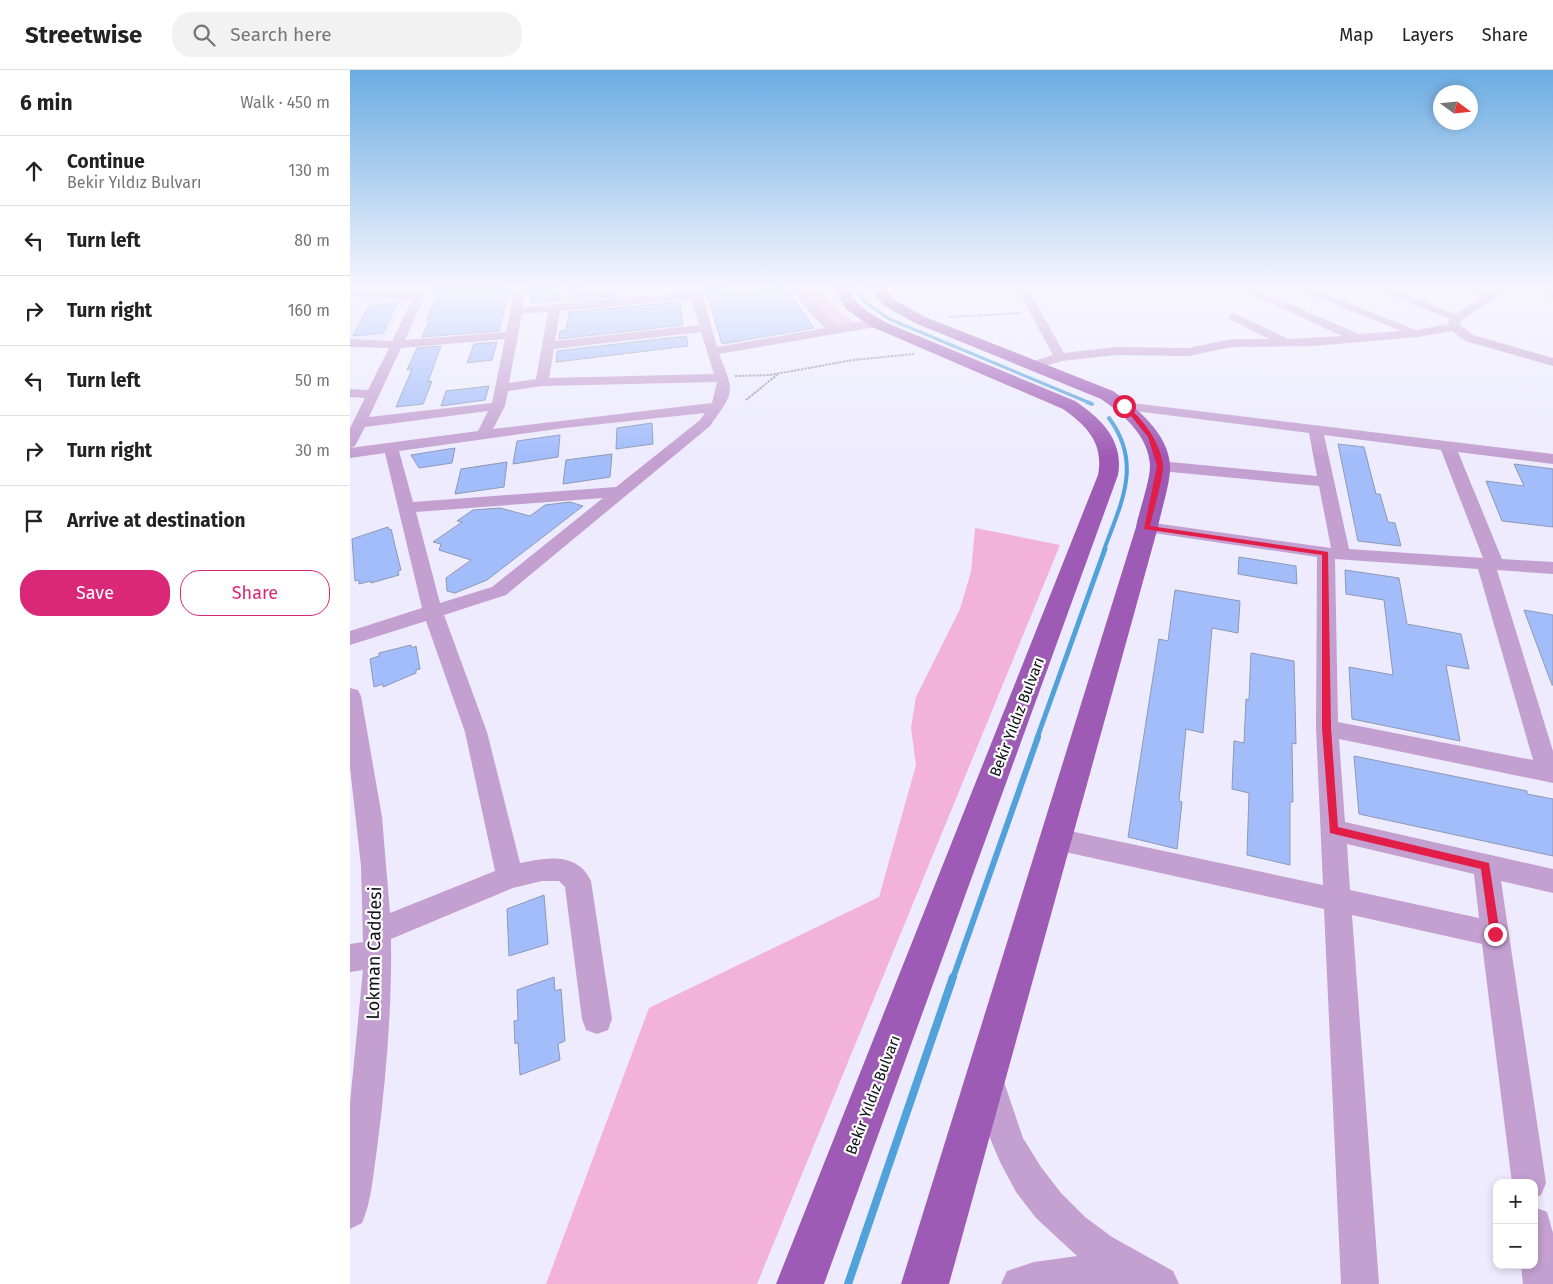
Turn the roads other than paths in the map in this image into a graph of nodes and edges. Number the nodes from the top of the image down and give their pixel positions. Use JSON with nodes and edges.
{"nodes":[{"id":1,"x":365,"y":344,"type":"edge"},
{"id":2,"x":412,"y":344,"type":"edge"},
{"id":3,"x":510,"y":344,"type":"edge"},
{"id":4,"x":569,"y":344,"type":"edge"},
{"id":5,"x":710,"y":344,"type":"edge"},
{"id":6,"x":760,"y":344,"type":"edge"},
{"id":7,"x":925,"y":344,"type":"edge"},
{"id":8,"x":994,"y":344,"type":"edge"},
{"id":9,"x":1043,"y":344,"type":"edge"},
{"id":10,"x":1251,"y":344,"type":"edge"},
{"id":11,"x":1489,"y":344,"type":"edge"},
{"id":12,"x":396,"y":345,"type":"junction"},
{"id":13,"x":548,"y":346,"type":"joint"},
{"id":14,"x":712,"y":352,"type":"junction"},
{"id":15,"x":1048,"y":361,"type":"junction"},
{"id":16,"x":1553,"y":362,"type":"edge"},
{"id":17,"x":722,"y":377,"type":"junction"},
{"id":18,"x":542,"y":382,"type":"junction"},
{"id":19,"x":502,"y":388,"type":"junction"},
{"id":20,"x":350,"y":393,"type":"edge"},
{"id":21,"x":373,"y":394,"type":"junction"},
{"id":22,"x":498,"y":406,"type":"junction"},
{"id":23,"x":1124,"y":406,"type":"junction"},
{"id":24,"x":718,"y":407,"type":"junction"},
{"id":25,"x":360,"y":423,"type":"junction"},
{"id":26,"x":1316,"y":430,"type":"junction"},
{"id":27,"x":483,"y":435,"type":"junction"},
{"id":28,"x":350,"y":443,"type":"edge"},
{"id":29,"x":1448,"y":446,"type":"junction"},
{"id":30,"x":391,"y":448,"type":"junction"},
{"id":31,"x":350,"y":453,"type":"edge"},
{"id":32,"x":1553,"y":459,"type":"edge"},
{"id":33,"x":1160,"y":466,"type":"junction"},
{"id":34,"x":1327,"y":482,"type":"junction"},
{"id":35,"x":619,"y":492,"type":"junction"},
{"id":36,"x":406,"y":508,"type":"junction"},
{"id":37,"x":1147,"y":527,"type":"junction"},
{"id":38,"x":1333,"y":554,"type":"junction"},
{"id":39,"x":1490,"y":564,"type":"junction"},
{"id":40,"x":1553,"y":568,"type":"edge"},
{"id":41,"x":433,"y":612,"type":"junction"},
{"id":42,"x":350,"y":638,"type":"edge"},
{"id":43,"x":350,"y":696,"type":"edge"},
{"id":44,"x":1327,"y":728,"type":"junction"},
{"id":45,"x":354,"y":744,"type":"edge"},
{"id":46,"x":1550,"y":774,"type":"edge"},
{"id":47,"x":1333,"y":830,"type":"junction"},
{"id":48,"x":1056,"y":839,"type":"junction"},
{"id":49,"x":1486,"y":866,"type":"junction"},
{"id":50,"x":510,"y":877,"type":"junction"},
{"id":51,"x":1553,"y":881,"type":"edge"},
{"id":52,"x":1337,"y":899,"type":"junction"},
{"id":53,"x":1495,"y":934,"type":"junction"},
{"id":54,"x":368,"y":948,"type":"edge"},
{"id":55,"x":597,"y":1019,"type":"dead end"},
{"id":56,"x":988,"y":1071,"type":"junction"},
{"id":57,"x":1527,"y":1179,"type":"edge"},
{"id":58,"x":350,"y":1211,"type":"edge"},
{"id":59,"x":1538,"y":1255,"type":"edge"},
{"id":60,"x":1150,"y":1280,"type":"edge"},
{"id":61,"x":800,"y":1284,"type":"edge"},
{"id":62,"x":925,"y":1284,"type":"edge"},
{"id":63,"x":1020,"y":1284,"type":"edge"},
{"id":64,"x":1360,"y":1284,"type":"edge"},
{"id":65,"x":1542,"y":1284,"type":"edge"}],
"edges":[{"from":1,"to":12,"type":"street"},
{"from":2,"to":12,"type":"street"},
{"from":3,"to":19,"type":"street"},
{"from":4,"to":13,"type":"street"},
{"from":5,"to":14,"type":"street"},
{"from":6,"to":14,"type":"street"},
{"from":7,"to":61,"type":"main road","name":"Bekir Yıldız Bulvarı"},
{"from":8,"to":15,"type":"main road"},
{"from":9,"to":15,"type":"street"},
{"from":10,"to":15,"type":"street"},
{"from":11,"to":16,"type":"street"},
{"from":12,"to":21,"type":"street"},
{"from":13,"to":18,"type":"street"},
{"from":14,"to":17,"type":"street"},
{"from":15,"to":23,"type":"main road"},
{"from":17,"to":18,"type":"street"},
{"from":17,"to":24,"type":"street"},
{"from":18,"to":19,"type":"street"},
{"from":19,"to":22,"type":"street"},
{"from":20,"to":21,"type":"street"},
{"from":21,"to":25,"type":"street"},
{"from":22,"to":25,"type":"street"},
{"from":22,"to":27,"type":"street"},
{"from":23,"to":26,"type":"street"},
{"from":23,"to":33,"type":"main road"},
{"from":24,"to":27,"type":"street"},
{"from":24,"to":35,"type":"street"},
{"from":25,"to":28,"type":"street"},
{"from":26,"to":29,"type":"street"},
{"from":26,"to":34,"type":"street"},
{"from":27,"to":30,"type":"street"},
{"from":29,"to":32,"type":"street"},
{"from":29,"to":39,"type":"street"},
{"from":30,"to":31,"type":"street"},
{"from":30,"to":36,"type":"street"},
{"from":33,"to":34,"type":"street"},
{"from":33,"to":37,"type":"main road"},
{"from":34,"to":38,"type":"street"},
{"from":35,"to":36,"type":"street"},
{"from":35,"to":41,"type":"street"},
{"from":36,"to":41,"type":"street"},
{"from":37,"to":38,"type":"street"},
{"from":37,"to":48,"type":"main road"},
{"from":38,"to":39,"type":"street"},
{"from":38,"to":44,"type":"street"},
{"from":39,"to":40,"type":"street"},
{"from":39,"to":46,"type":"street"},
{"from":41,"to":42,"type":"street"},
{"from":41,"to":50,"type":"street"},
{"from":43,"to":45,"type":"street","name":"Lokman Caddesi"},
{"from":44,"to":46,"type":"street"},
{"from":44,"to":47,"type":"street"},
{"from":45,"to":54,"type":"street","name":"Lokman Caddesi"},
{"from":47,"to":49,"type":"street"},
{"from":47,"to":52,"type":"street"},
{"from":48,"to":52,"type":"street"},
{"from":48,"to":56,"type":"main road"},
{"from":49,"to":51,"type":"street"},
{"from":49,"to":53,"type":"street"},
{"from":50,"to":54,"type":"street"},
{"from":50,"to":55,"type":"street"},
{"from":52,"to":53,"type":"street"},
{"from":52,"to":64,"type":"street"},
{"from":53,"to":57,"type":"street"},
{"from":54,"to":58,"type":"street","name":"Lokman Caddesi"},
{"from":56,"to":60,"type":"street"},
{"from":56,"to":62,"type":"main road"},
{"from":59,"to":65,"type":"street"},
{"from":60,"to":63,"type":"street"}]}
